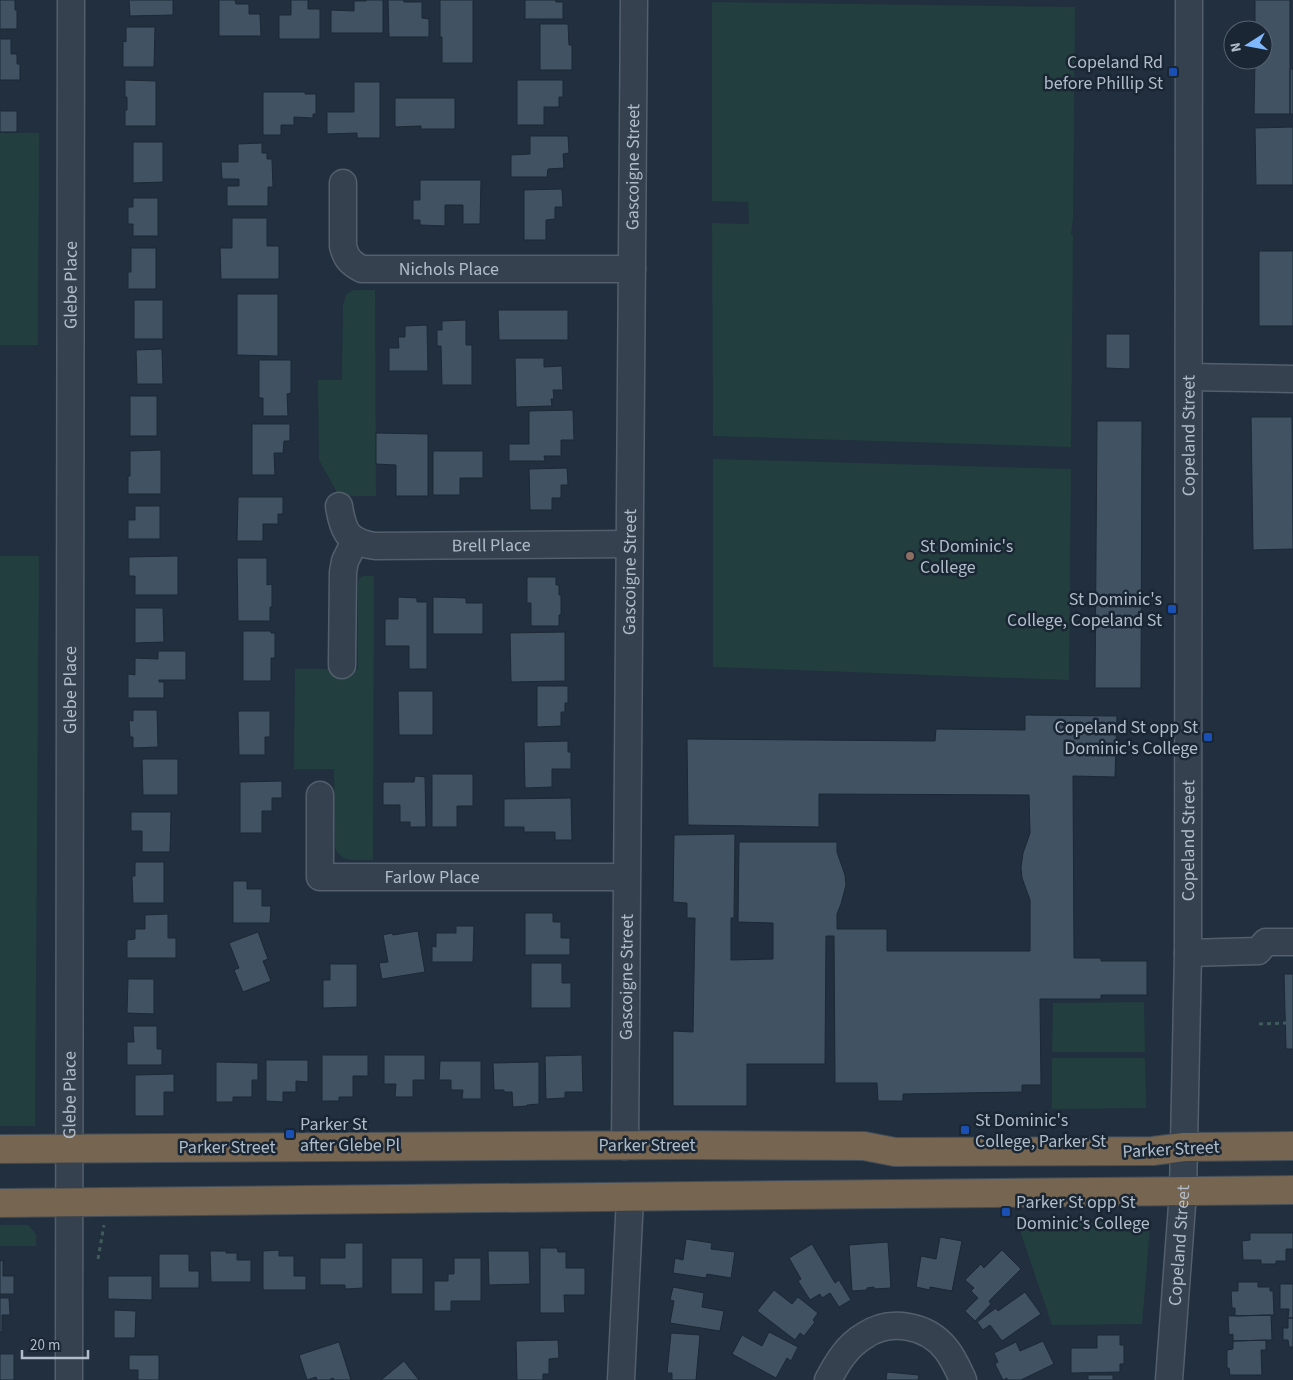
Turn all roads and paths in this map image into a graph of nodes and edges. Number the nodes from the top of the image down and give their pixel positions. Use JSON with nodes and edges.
{"nodes":[{"id":1,"x":71,"y":0,"type":"edge"},
{"id":2,"x":634,"y":0,"type":"edge"},
{"id":3,"x":1189,"y":0,"type":"edge"},
{"id":4,"x":343,"y":182,"type":"dead end"},
{"id":5,"x":632,"y":269,"type":"junction"},
{"id":6,"x":1188,"y":377,"type":"junction"},
{"id":7,"x":1293,"y":378,"type":"edge"},
{"id":8,"x":339,"y":506,"type":"dead end"},
{"id":9,"x":355,"y":541,"type":"junction"},
{"id":10,"x":629,"y":544,"type":"junction"},
{"id":11,"x":342,"y":665,"type":"dead end"},
{"id":12,"x":320,"y":794,"type":"dead end"},
{"id":13,"x":626,"y":877,"type":"junction"},
{"id":14,"x":1293,"y":942,"type":"edge"},
{"id":15,"x":1188,"y":953,"type":"junction"},
{"id":16,"x":1286,"y":1023,"type":"dead end"},
{"id":17,"x":1259,"y":1024,"type":"dead end"},
{"id":18,"x":625,"y":1146,"type":"junction"},
{"id":19,"x":1293,"y":1146,"type":"edge"},
{"id":20,"x":1184,"y":1147,"type":"junction"},
{"id":21,"x":69,"y":1148,"type":"junction"},
{"id":22,"x":0,"y":1149,"type":"edge"},
{"id":23,"x":1293,"y":1190,"type":"edge"},
{"id":24,"x":1183,"y":1192,"type":"junction"},
{"id":25,"x":630,"y":1198,"type":"junction"},
{"id":26,"x":0,"y":1203,"type":"edge"},
{"id":27,"x":69,"y":1203,"type":"junction"},
{"id":28,"x":104,"y":1223,"type":"dead end"},
{"id":29,"x":98,"y":1259,"type":"dead end"},
{"id":30,"x":69,"y":1380,"type":"edge"},
{"id":31,"x":621,"y":1380,"type":"edge"},
{"id":32,"x":828,"y":1380,"type":"edge"},
{"id":33,"x":962,"y":1380,"type":"edge"},
{"id":34,"x":1169,"y":1380,"type":"edge"}],
"edges":[{"from":1,"to":21,"type":"street","name":"Glebe Place"},
{"from":2,"to":5,"type":"street","name":"Gascoigne Street"},
{"from":3,"to":6,"type":"street","name":"Copeland Street"},
{"from":4,"to":5,"type":"street","name":"Nichols Place"},
{"from":5,"to":10,"type":"street","name":"Gascoigne Street"},
{"from":6,"to":7,"type":"street"},
{"from":6,"to":15,"type":"street","name":"Copeland Street"},
{"from":8,"to":9,"type":"street"},
{"from":9,"to":10,"type":"street","name":"Brell Place"},
{"from":9,"to":11,"type":"street"},
{"from":10,"to":13,"type":"street","name":"Gascoigne Street"},
{"from":12,"to":13,"type":"street","name":"Farlow Place"},
{"from":13,"to":18,"type":"street","name":"Gascoigne Street"},
{"from":14,"to":15,"type":"street"},
{"from":15,"to":20,"type":"street","name":"Copeland Street"},
{"from":16,"to":17,"type":"path"},
{"from":18,"to":20,"type":"highway","name":"Parker Street"},
{"from":18,"to":21,"type":"highway","name":"Parker Street"},
{"from":19,"to":20,"type":"highway","name":"Parker Street"},
{"from":20,"to":24,"type":"street","name":"Copeland Street"},
{"from":21,"to":22,"type":"highway","name":"Parker Street"},
{"from":21,"to":27,"type":"street","name":"Glebe Place"},
{"from":23,"to":24,"type":"highway"},
{"from":24,"to":25,"type":"highway"},
{"from":24,"to":34,"type":"street","name":"Copeland Street"},
{"from":25,"to":27,"type":"highway"},
{"from":25,"to":31,"type":"street"},
{"from":26,"to":27,"type":"highway"},
{"from":27,"to":30,"type":"street","name":"Glebe Place"},
{"from":28,"to":29,"type":"path"},
{"from":32,"to":33,"type":"street"}]}
